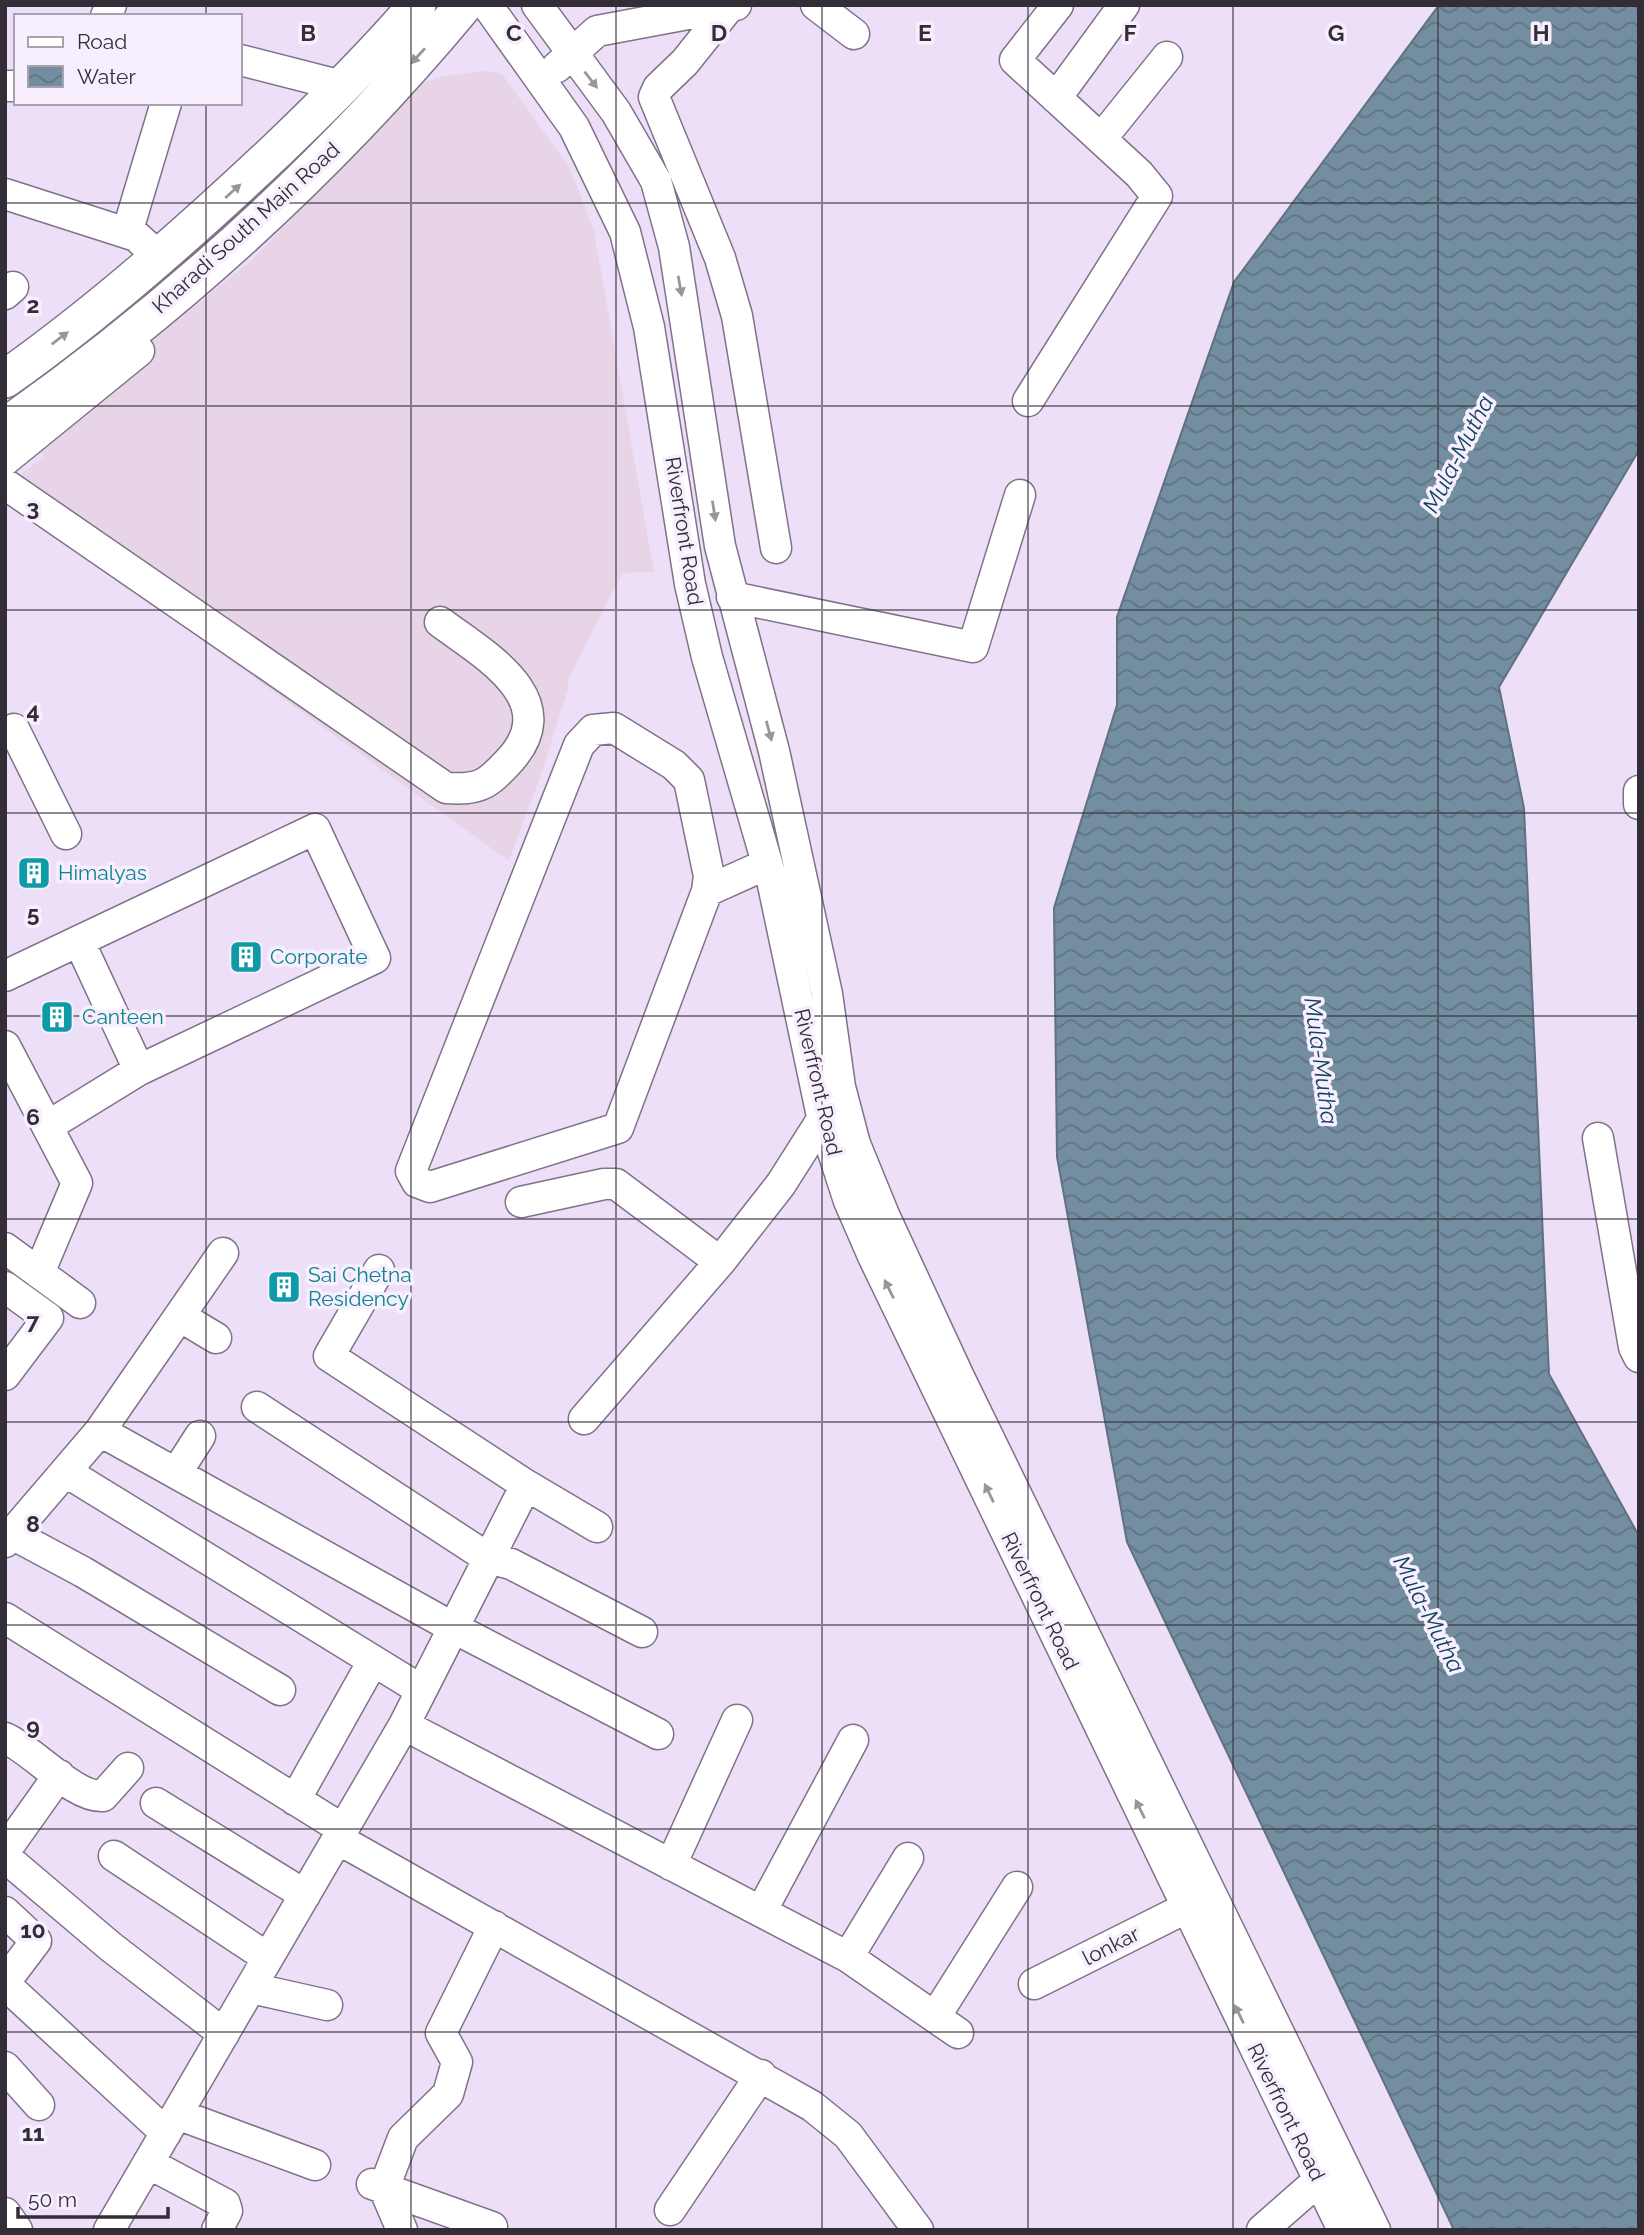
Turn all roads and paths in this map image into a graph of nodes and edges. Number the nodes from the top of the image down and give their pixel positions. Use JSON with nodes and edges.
{"nodes":[{"id":1,"x":417,"y":5,"type":"edge"},
{"id":2,"x":464,"y":5,"type":"edge"},
{"id":3,"x":487,"y":5,"type":"edge"},
{"id":4,"x":537,"y":5,"type":"edge"},
{"id":5,"x":816,"y":5,"type":"edge"},
{"id":6,"x":1058,"y":5,"type":"edge"},
{"id":7,"x":1124,"y":5,"type":"edge"},
{"id":8,"x":732,"y":6,"type":"edge"},
{"id":9,"x":854,"y":34,"type":"dead end"},
{"id":10,"x":570,"y":54,"type":"junction"},
{"id":11,"x":1167,"y":57,"type":"dead end"},
{"id":12,"x":242,"y":61,"type":"edge"},
{"id":13,"x":542,"y":82,"type":"junction"},
{"id":14,"x":342,"y":86,"type":"junction"},
{"id":15,"x":1056,"y":98,"type":"junction"},
{"id":16,"x":165,"y":105,"type":"edge"},
{"id":17,"x":1101,"y":139,"type":"junction"},
{"id":18,"x":5,"y":194,"type":"edge"},
{"id":19,"x":127,"y":233,"type":"junction"},
{"id":20,"x":159,"y":257,"type":"junction"},
{"id":21,"x":139,"y":351,"type":"dead end"},
{"id":22,"x":5,"y":379,"type":"edge"},
{"id":23,"x":1028,"y":401,"type":"dead end"},
{"id":24,"x":5,"y":427,"type":"edge"},
{"id":25,"x":5,"y":460,"type":"edge"},
{"id":26,"x":5,"y":484,"type":"edge"},
{"id":27,"x":1020,"y":495,"type":"dead end"},
{"id":28,"x":776,"y":548,"type":"dead end"},
{"id":29,"x":732,"y":597,"type":"junction"},
{"id":30,"x":440,"y":622,"type":"dead end"},
{"id":31,"x":5,"y":734,"type":"edge"},
{"id":32,"x":1639,"y":791,"type":"edge"},
{"id":33,"x":1639,"y":804,"type":"edge"},
{"id":34,"x":66,"y":834,"type":"dead end"},
{"id":35,"x":767,"y":864,"type":"junction"},
{"id":36,"x":707,"y":891,"type":"junction"},
{"id":37,"x":79,"y":941,"type":"junction"},
{"id":38,"x":5,"y":976,"type":"edge"},
{"id":39,"x":5,"y":1046,"type":"edge"},
{"id":40,"x":139,"y":1070,"type":"junction"},
{"id":41,"x":841,"y":1087,"type":"junction"},
{"id":42,"x":823,"y":1121,"type":"junction"},
{"id":43,"x":48,"y":1126,"type":"junction"},
{"id":44,"x":1598,"y":1138,"type":"dead end"},
{"id":45,"x":521,"y":1202,"type":"dead end"},
{"id":46,"x":5,"y":1248,"type":"edge"},
{"id":47,"x":223,"y":1253,"type":"dead end"},
{"id":48,"x":720,"y":1262,"type":"junction"},
{"id":49,"x":379,"y":1270,"type":"dead end"},
{"id":50,"x":40,"y":1273,"type":"junction"},
{"id":51,"x":5,"y":1287,"type":"edge"},
{"id":52,"x":80,"y":1303,"type":"dead end"},
{"id":53,"x":181,"y":1317,"type":"junction"},
{"id":54,"x":216,"y":1338,"type":"dead end"},
{"id":55,"x":1639,"y":1357,"type":"edge"},
{"id":56,"x":5,"y":1376,"type":"edge"},
{"id":57,"x":257,"y":1407,"type":"dead end"},
{"id":58,"x":584,"y":1419,"type":"dead end"},
{"id":59,"x":100,"y":1431,"type":"junction"},
{"id":60,"x":200,"y":1436,"type":"dead end"},
{"id":61,"x":66,"y":1472,"type":"junction"},
{"id":62,"x":177,"y":1472,"type":"junction"},
{"id":63,"x":526,"y":1485,"type":"junction"},
{"id":64,"x":597,"y":1527,"type":"dead end"},
{"id":65,"x":9,"y":1538,"type":"edge"},
{"id":66,"x":488,"y":1558,"type":"junction"},
{"id":67,"x":5,"y":1618,"type":"edge"},
{"id":68,"x":452,"y":1627,"type":"junction"},
{"id":69,"x":642,"y":1632,"type":"dead end"},
{"id":70,"x":373,"y":1661,"type":"junction"},
{"id":71,"x":279,"y":1690,"type":"dead end"},
{"id":72,"x":421,"y":1690,"type":"junction"},
{"id":73,"x":737,"y":1720,"type":"dead end"},
{"id":74,"x":404,"y":1726,"type":"junction"},
{"id":75,"x":658,"y":1734,"type":"dead end"},
{"id":76,"x":5,"y":1738,"type":"edge"},
{"id":77,"x":853,"y":1740,"type":"dead end"},
{"id":78,"x":128,"y":1768,"type":"dead end"},
{"id":79,"x":59,"y":1775,"type":"junction"},
{"id":80,"x":295,"y":1800,"type":"junction"},
{"id":81,"x":156,"y":1803,"type":"dead end"},
{"id":82,"x":341,"y":1835,"type":"junction"},
{"id":83,"x":5,"y":1851,"type":"edge"},
{"id":84,"x":114,"y":1856,"type":"dead end"},
{"id":85,"x":5,"y":1857,"type":"edge"},
{"id":86,"x":908,"y":1858,"type":"dead end"},
{"id":87,"x":671,"y":1865,"type":"junction"},
{"id":88,"x":1017,"y":1887,"type":"dead end"},
{"id":89,"x":305,"y":1895,"type":"junction"},
{"id":90,"x":1188,"y":1907,"type":"junction"},
{"id":91,"x":762,"y":1910,"type":"junction"},
{"id":92,"x":5,"y":1912,"type":"edge"},
{"id":93,"x":494,"y":1926,"type":"junction"},
{"id":94,"x":848,"y":1957,"type":"junction"},
{"id":95,"x":268,"y":1958,"type":"junction"},
{"id":96,"x":1034,"y":1984,"type":"dead end"},
{"id":97,"x":251,"y":1988,"type":"junction"},
{"id":98,"x":327,"y":2005,"type":"dead end"},
{"id":99,"x":223,"y":2034,"type":"junction"},
{"id":100,"x":5,"y":2067,"type":"edge"},
{"id":101,"x":761,"y":2074,"type":"junction"},
{"id":102,"x":39,"y":2105,"type":"dead end"},
{"id":103,"x":171,"y":2123,"type":"junction"},
{"id":104,"x":148,"y":2163,"type":"junction"},
{"id":105,"x":315,"y":2165,"type":"dead end"},
{"id":106,"x":376,"y":2185,"type":"junction"},
{"id":107,"x":1324,"y":2191,"type":"junction"},
{"id":108,"x":670,"y":2210,"type":"dead end"},
{"id":109,"x":5,"y":2213,"type":"edge"},
{"id":110,"x":492,"y":2227,"type":"dead end"},
{"id":111,"x":17,"y":2230,"type":"edge"},
{"id":112,"x":109,"y":2230,"type":"edge"},
{"id":113,"x":217,"y":2230,"type":"edge"},
{"id":114,"x":402,"y":2230,"type":"edge"},
{"id":115,"x":918,"y":2230,"type":"edge"},
{"id":116,"x":1262,"y":2230,"type":"edge"},
{"id":117,"x":1287,"y":2230,"type":"edge"},
{"id":118,"x":1343,"y":2230,"type":"edge"},
{"id":119,"x":1375,"y":2230,"type":"edge"}],
"edges":[{"from":1,"to":14,"type":"main road","name":"Kharadi South Main Road"},
{"from":2,"to":24,"type":"main road","name":"Kharadi South Main Road","one_way":true},
{"from":3,"to":13,"type":"street","name":"Riverfront Road"},
{"from":4,"to":10,"type":"street","name":"Riverfront Road"},
{"from":5,"to":9,"type":"street"},
{"from":6,"to":15,"type":"street"},
{"from":7,"to":15,"type":"street"},
{"from":8,"to":10,"type":"street"},
{"from":8,"to":28,"type":"street"},
{"from":10,"to":13,"type":"street"},
{"from":10,"to":29,"type":"street","name":"Riverfront Road","one_way":true},
{"from":11,"to":17,"type":"street"},
{"from":12,"to":14,"type":"street"},
{"from":13,"to":35,"type":"street","name":"Riverfront Road"},
{"from":20,"to":14,"type":"main road","name":"Kharadi South Main Road","one_way":true},
{"from":15,"to":17,"type":"street"},
{"from":16,"to":19,"type":"street"},
{"from":17,"to":23,"type":"street"},
{"from":18,"to":19,"type":"street"},
{"from":19,"to":20,"type":"street"},
{"from":22,"to":20,"type":"main road","name":"Kharadi South Main Road","one_way":true},
{"from":21,"to":25,"type":"street"},
{"from":26,"to":30,"type":"street"},
{"from":27,"to":29,"type":"street"},
{"from":29,"to":41,"type":"street","name":"Riverfront Road","one_way":true},
{"from":31,"to":34,"type":"street"},
{"from":32,"to":33,"type":"street"},
{"from":35,"to":36,"type":"street"},
{"from":35,"to":42,"type":"street","name":"Riverfront Road"},
{"from":36,"to":36,"type":"street"},
{"from":37,"to":38,"type":"street"},
{"from":37,"to":40,"type":"street"},
{"from":37,"to":40,"type":"street"},
{"from":39,"to":43,"type":"street"},
{"from":40,"to":43,"type":"street"},
{"from":41,"to":42,"type":"street"},
{"from":41,"to":119,"type":"street","name":"Riverfront Road"},
{"from":42,"to":48,"type":"street"},
{"from":90,"to":42,"type":"street","name":"Riverfront Road","one_way":true},
{"from":43,"to":50,"type":"street"},
{"from":44,"to":55,"type":"street"},
{"from":45,"to":48,"type":"street"},
{"from":46,"to":50,"type":"street"},
{"from":47,"to":53,"type":"street"},
{"from":48,"to":58,"type":"street"},
{"from":49,"to":63,"type":"street"},
{"from":50,"to":52,"type":"street"},
{"from":51,"to":56,"type":"street"},
{"from":53,"to":54,"type":"street"},
{"from":53,"to":59,"type":"street"},
{"from":57,"to":66,"type":"street"},
{"from":59,"to":61,"type":"street"},
{"from":59,"to":62,"type":"street"},
{"from":60,"to":62,"type":"street"},
{"from":61,"to":65,"type":"street"},
{"from":61,"to":70,"type":"street"},
{"from":62,"to":68,"type":"street"},
{"from":63,"to":64,"type":"street"},
{"from":63,"to":66,"type":"street"},
{"from":65,"to":71,"type":"street"},
{"from":66,"to":68,"type":"street"},
{"from":66,"to":69,"type":"street"},
{"from":67,"to":80,"type":"street"},
{"from":68,"to":72,"type":"street"},
{"from":68,"to":75,"type":"street"},
{"from":70,"to":72,"type":"street"},
{"from":70,"to":80,"type":"street"},
{"from":72,"to":74,"type":"street"},
{"from":73,"to":87,"type":"street"},
{"from":74,"to":82,"type":"street"},
{"from":74,"to":87,"type":"street"},
{"from":76,"to":79,"type":"street"},
{"from":77,"to":91,"type":"street"},
{"from":78,"to":79,"type":"street"},
{"from":79,"to":83,"type":"street"},
{"from":80,"to":82,"type":"street"},
{"from":81,"to":89,"type":"street"},
{"from":82,"to":89,"type":"street"},
{"from":82,"to":93,"type":"street"},
{"from":84,"to":95,"type":"street"},
{"from":85,"to":99,"type":"street"},
{"from":86,"to":94,"type":"street"},
{"from":87,"to":91,"type":"street"},
{"from":88,"to":94,"type":"street"},
{"from":89,"to":95,"type":"street"},
{"from":90,"to":96,"type":"street","name":"lonkar"},
{"from":107,"to":90,"type":"street","name":"Riverfront Road","one_way":true},
{"from":91,"to":94,"type":"street"},
{"from":92,"to":103,"type":"street"},
{"from":93,"to":101,"type":"street"},
{"from":93,"to":106,"type":"street"},
{"from":95,"to":97,"type":"street"},
{"from":97,"to":98,"type":"street"},
{"from":97,"to":99,"type":"street"},
{"from":99,"to":103,"type":"street"},
{"from":100,"to":102,"type":"street"},
{"from":101,"to":108,"type":"street"},
{"from":101,"to":115,"type":"street"},
{"from":103,"to":104,"type":"street"},
{"from":103,"to":105,"type":"street"},
{"from":104,"to":112,"type":"street"},
{"from":104,"to":113,"type":"street"},
{"from":106,"to":110,"type":"street"},
{"from":106,"to":114,"type":"street"},
{"from":107,"to":116,"type":"street"},
{"from":107,"to":117,"type":"street"},
{"from":107,"to":118,"type":"street","name":"Riverfront Road"},
{"from":109,"to":111,"type":"street"}]}
